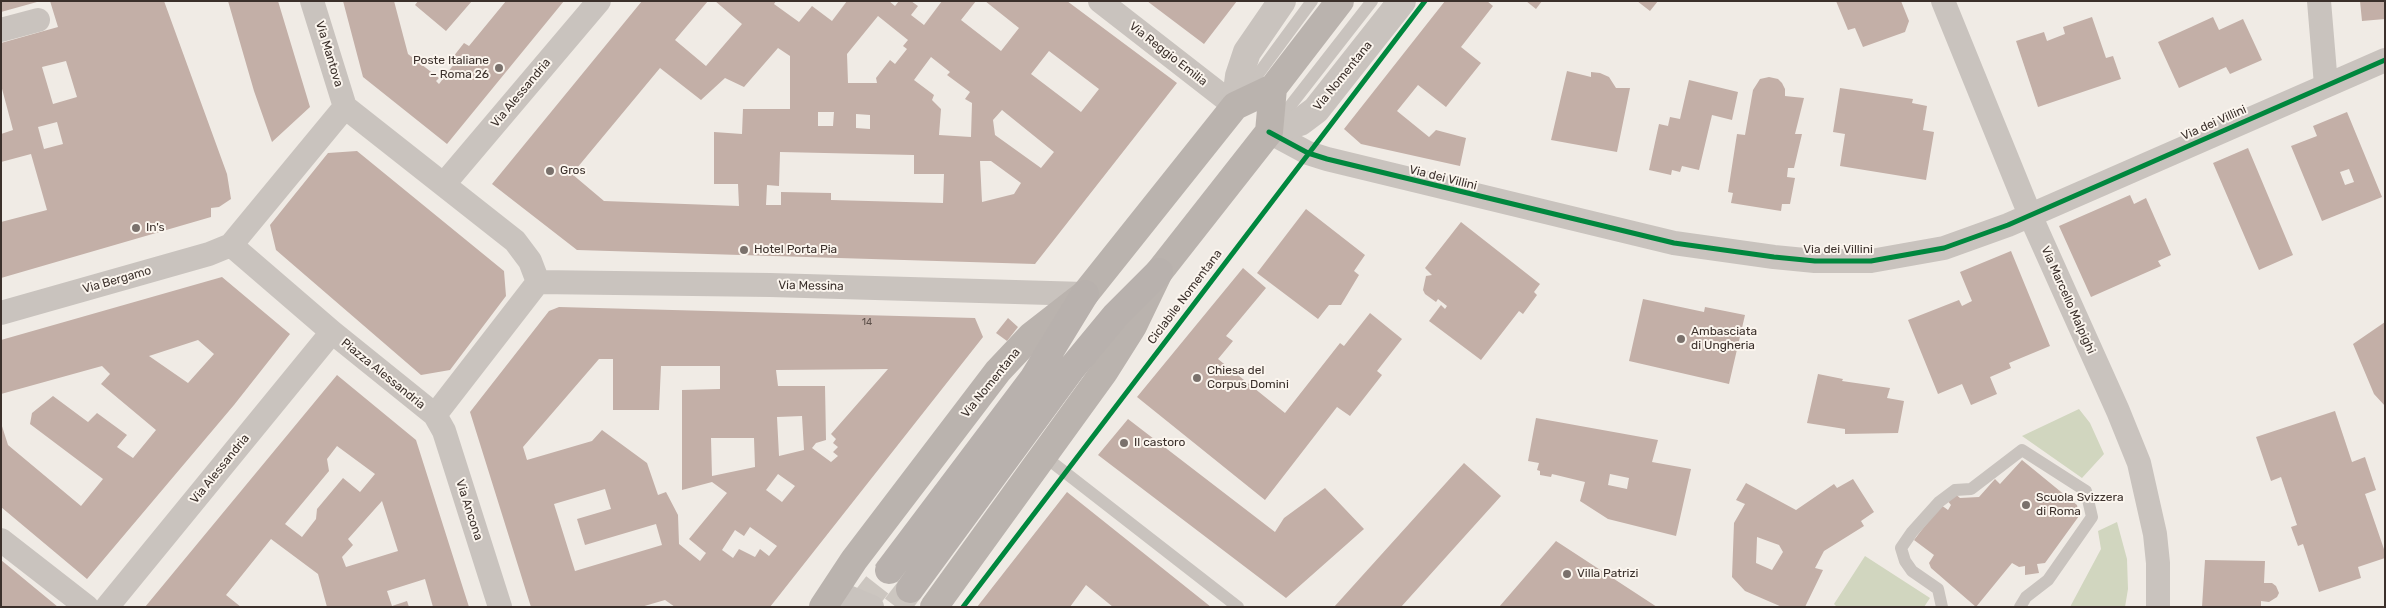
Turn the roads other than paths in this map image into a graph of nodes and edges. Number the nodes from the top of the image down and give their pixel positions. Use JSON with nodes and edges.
{"nodes":[{"id":1,"x":312,"y":1,"type":"edge"},
{"id":2,"x":599,"y":1,"type":"edge"},
{"id":3,"x":1100,"y":1,"type":"edge"},
{"id":4,"x":1282,"y":1,"type":"edge"},
{"id":5,"x":1312,"y":1,"type":"edge"},
{"id":6,"x":1340,"y":1,"type":"edge"},
{"id":7,"x":1372,"y":1,"type":"edge"},
{"id":8,"x":1402,"y":1,"type":"edge"},
{"id":9,"x":1943,"y":1,"type":"edge"},
{"id":10,"x":2319,"y":1,"type":"edge"},
{"id":11,"x":38,"y":20,"type":"dead end"},
{"id":12,"x":1,"y":30,"type":"edge"},
{"id":13,"x":2385,"y":60,"type":"edge"},
{"id":14,"x":2326,"y":85,"type":"junction"},
{"id":15,"x":1273,"y":88,"type":"junction"},
{"id":16,"x":1235,"y":106,"type":"junction"},
{"id":17,"x":345,"y":107,"type":"junction"},
{"id":18,"x":1270,"y":132,"type":"junction"},
{"id":19,"x":444,"y":184,"type":"junction"},
{"id":20,"x":2030,"y":215,"type":"junction"},
{"id":21,"x":231,"y":246,"type":"junction"},
{"id":22,"x":1159,"y":272,"type":"junction"},
{"id":23,"x":538,"y":282,"type":"junction"},
{"id":24,"x":1085,"y":294,"type":"junction"},
{"id":25,"x":1,"y":313,"type":"edge"},
{"id":26,"x":332,"y":332,"type":"junction"},
{"id":27,"x":435,"y":415,"type":"junction"},
{"id":28,"x":1044,"y":456,"type":"junction"},
{"id":29,"x":1,"y":540,"type":"edge"},
{"id":30,"x":889,"y":570,"type":"tunnel mouth"},
{"id":31,"x":910,"y":589,"type":"tunnel mouth"},
{"id":32,"x":828,"y":599,"type":"edge"},
{"id":33,"x":87,"y":607,"type":"edge"},
{"id":34,"x":108,"y":607,"type":"edge"},
{"id":35,"x":500,"y":607,"type":"edge"},
{"id":36,"x":872,"y":607,"type":"edge"},
{"id":37,"x":934,"y":607,"type":"tunnel mouth"},
{"id":38,"x":1238,"y":607,"type":"edge"},
{"id":39,"x":1942,"y":607,"type":"edge"},
{"id":40,"x":2020,"y":607,"type":"edge"},
{"id":41,"x":2158,"y":607,"type":"edge"}],
"edges":[{"from":1,"to":17,"type":"street","name":"Via Mantova"},
{"from":2,"to":19,"type":"street","name":"Via Alessandria"},
{"from":3,"to":16,"type":"street","name":"Via Reggio Emilia"},
{"from":4,"to":16,"type":"street"},
{"from":5,"to":16,"type":"lane","name":"Via Nomentana"},
{"from":6,"to":15,"type":"main road","name":"Via Nomentana"},
{"from":7,"to":18,"type":"lane","name":"Via Nomentana"},
{"from":8,"to":18,"type":"street","name":"Via Nomentana"},
{"from":9,"to":20,"type":"street","name":"Via Marcello Malpighi"},
{"from":10,"to":14,"type":"street"},
{"from":11,"to":12,"type":"street"},
{"from":13,"to":14,"type":"street","name":"Via dei Villini"},
{"from":14,"to":20,"type":"street","name":"Via dei Villini"},
{"from":15,"to":16,"type":"main road","name":"Via Nomentana"},
{"from":15,"to":18,"type":"main road"},
{"from":16,"to":24,"type":"main road","name":"Via Nomentana"},
{"from":17,"to":19,"type":"street"},
{"from":17,"to":21,"type":"street"},
{"from":18,"to":20,"type":"street","name":"Via dei Villini"},
{"from":18,"to":22,"type":"main road","name":"Via Nomentana"},
{"from":19,"to":23,"type":"street"},
{"from":20,"to":41,"type":"street","name":"Via Marcello Malpighi"},
{"from":21,"to":25,"type":"street","name":"Via Bergamo"},
{"from":21,"to":26,"type":"street","name":"Piazza Alessandria"},
{"from":22,"to":28,"type":"main road","name":"Via Nomentana"},
{"from":22,"to":31,"type":"main road"},
{"from":23,"to":24,"type":"street","name":"Via Messina"},
{"from":23,"to":27,"type":"street","name":"Piazza Alessandria"},
{"from":24,"to":30,"type":"main road"},
{"from":24,"to":32,"type":"main road","name":"Via Nomentana"},
{"from":26,"to":27,"type":"street","name":"Piazza Alessandria"},
{"from":26,"to":34,"type":"street","name":"Via Alessandria"},
{"from":27,"to":35,"type":"street","name":"Via Ancona"},
{"from":28,"to":37,"type":"main road","name":"Via Nomentana"},
{"from":28,"to":38,"type":"lane"},
{"from":29,"to":33,"type":"street"},
{"from":32,"to":36,"type":"street"},
{"from":39,"to":40,"type":"lane"}]}
